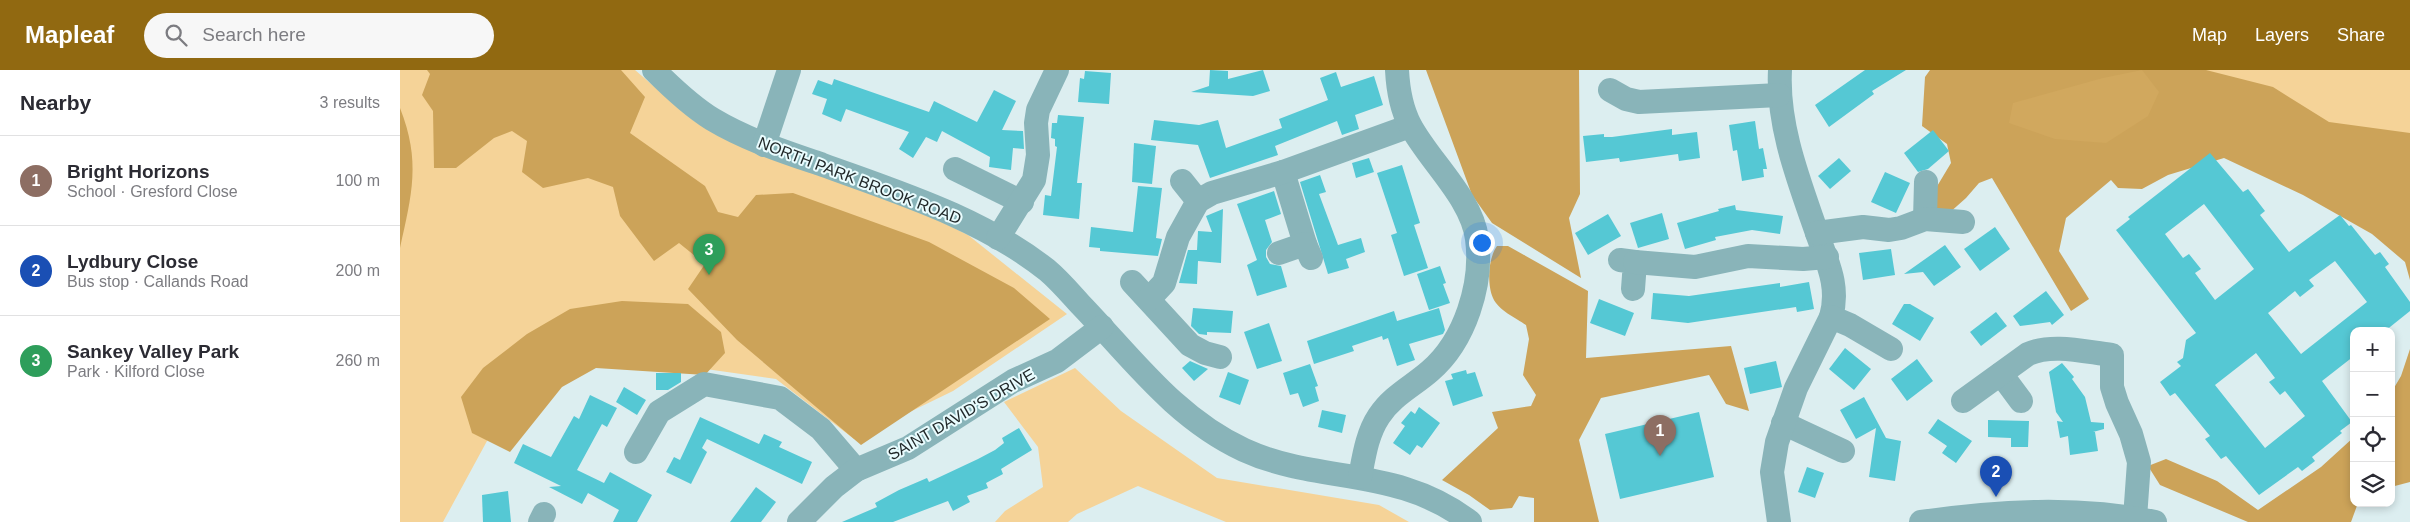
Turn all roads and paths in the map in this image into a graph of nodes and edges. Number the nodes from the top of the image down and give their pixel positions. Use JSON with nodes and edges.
{"nodes":[{"id":1,"x":654,"y":70,"type":"edge"},
{"id":2,"x":789,"y":70,"type":"edge"},
{"id":3,"x":1057,"y":70,"type":"edge"},
{"id":4,"x":1396,"y":70,"type":"edge"},
{"id":5,"x":1780,"y":70,"type":"edge"},
{"id":6,"x":1606,"y":88,"type":"dead end"},
{"id":7,"x":1779,"y":95,"type":"junction"},
{"id":8,"x":1410,"y":126,"type":"junction"},
{"id":9,"x":764,"y":145,"type":"junction"},
{"id":10,"x":953,"y":163,"type":"dead end"},
{"id":11,"x":1283,"y":172,"type":"junction"},
{"id":12,"x":1182,"y":181,"type":"dead end"},
{"id":13,"x":1926,"y":182,"type":"dead end"},
{"id":14,"x":1198,"y":201,"type":"junction"},
{"id":15,"x":1022,"y":202,"type":"junction"},
{"id":16,"x":1925,"y":219,"type":"junction"},
{"id":17,"x":1962,"y":222,"type":"dead end"},
{"id":18,"x":1817,"y":233,"type":"junction"},
{"id":19,"x":998,"y":238,"type":"junction"},
{"id":20,"x":1279,"y":253,"type":"dead end"},
{"id":21,"x":1827,"y":257,"type":"junction"},
{"id":22,"x":1132,"y":282,"type":"dead end"},
{"id":23,"x":1633,"y":289,"type":"dead end"},
{"id":24,"x":1149,"y":299,"type":"junction"},
{"id":25,"x":1832,"y":317,"type":"junction"},
{"id":26,"x":1102,"y":327,"type":"junction"},
{"id":27,"x":1891,"y":349,"type":"dead end"},
{"id":28,"x":1220,"y":357,"type":"dead end"},
{"id":29,"x":2001,"y":374,"type":"junction"},
{"id":30,"x":1963,"y":401,"type":"dead end"},
{"id":31,"x":2021,"y":401,"type":"dead end"},
{"id":32,"x":1783,"y":423,"type":"junction"},
{"id":33,"x":1844,"y":451,"type":"dead end"},
{"id":34,"x":636,"y":452,"type":"dead end"},
{"id":35,"x":856,"y":470,"type":"junction"},
{"id":36,"x":1360,"y":477,"type":"junction"},
{"id":37,"x":2030,"y":517,"type":"edge"},
{"id":38,"x":806,"y":519,"type":"edge"},
{"id":39,"x":2145,"y":520,"type":"edge"},
{"id":40,"x":1470,"y":522,"type":"edge"},
{"id":41,"x":1780,"y":522,"type":"edge"},
{"id":42,"x":1921,"y":522,"type":"edge"}],
"edges":[{"from":1,"to":9,"type":"street","name":"NORTH PARK BROOK ROAD"},
{"from":2,"to":9,"type":"street"},
{"from":3,"to":15,"type":"street"},
{"from":4,"to":8,"type":"street"},
{"from":5,"to":7,"type":"street"},
{"from":6,"to":7,"type":"street"},
{"from":7,"to":18,"type":"street"},
{"from":8,"to":11,"type":"street"},
{"from":8,"to":36,"type":"street"},
{"from":9,"to":19,"type":"street","name":"NORTH PARK BROOK ROAD"},
{"from":10,"to":15,"type":"street"},
{"from":11,"to":14,"type":"street"},
{"from":11,"to":20,"type":"street"},
{"from":12,"to":14,"type":"street"},
{"from":13,"to":16,"type":"street"},
{"from":14,"to":24,"type":"street"},
{"from":15,"to":19,"type":"street"},
{"from":16,"to":17,"type":"street"},
{"from":16,"to":18,"type":"street"},
{"from":18,"to":21,"type":"street"},
{"from":19,"to":26,"type":"street","name":"NORTH PARK BROOK ROAD"},
{"from":21,"to":23,"type":"street"},
{"from":21,"to":25,"type":"street"},
{"from":22,"to":24,"type":"street"},
{"from":24,"to":28,"type":"street"},
{"from":25,"to":27,"type":"street"},
{"from":25,"to":32,"type":"street"},
{"from":26,"to":35,"type":"street","name":"SAINT DAVID'S DRIVE"},
{"from":26,"to":36,"type":"street","name":"NORTH PARK BROOK ROAD"},
{"from":29,"to":30,"type":"street"},
{"from":29,"to":31,"type":"street"},
{"from":29,"to":39,"type":"street"},
{"from":32,"to":33,"type":"street"},
{"from":32,"to":41,"type":"street"},
{"from":34,"to":35,"type":"street"},
{"from":35,"to":38,"type":"street","name":"SAINT DAVID'S DRIVE"},
{"from":36,"to":40,"type":"street","name":"NORTH PARK BROOK ROAD"},
{"from":37,"to":39,"type":"street"},
{"from":37,"to":42,"type":"street"}]}
